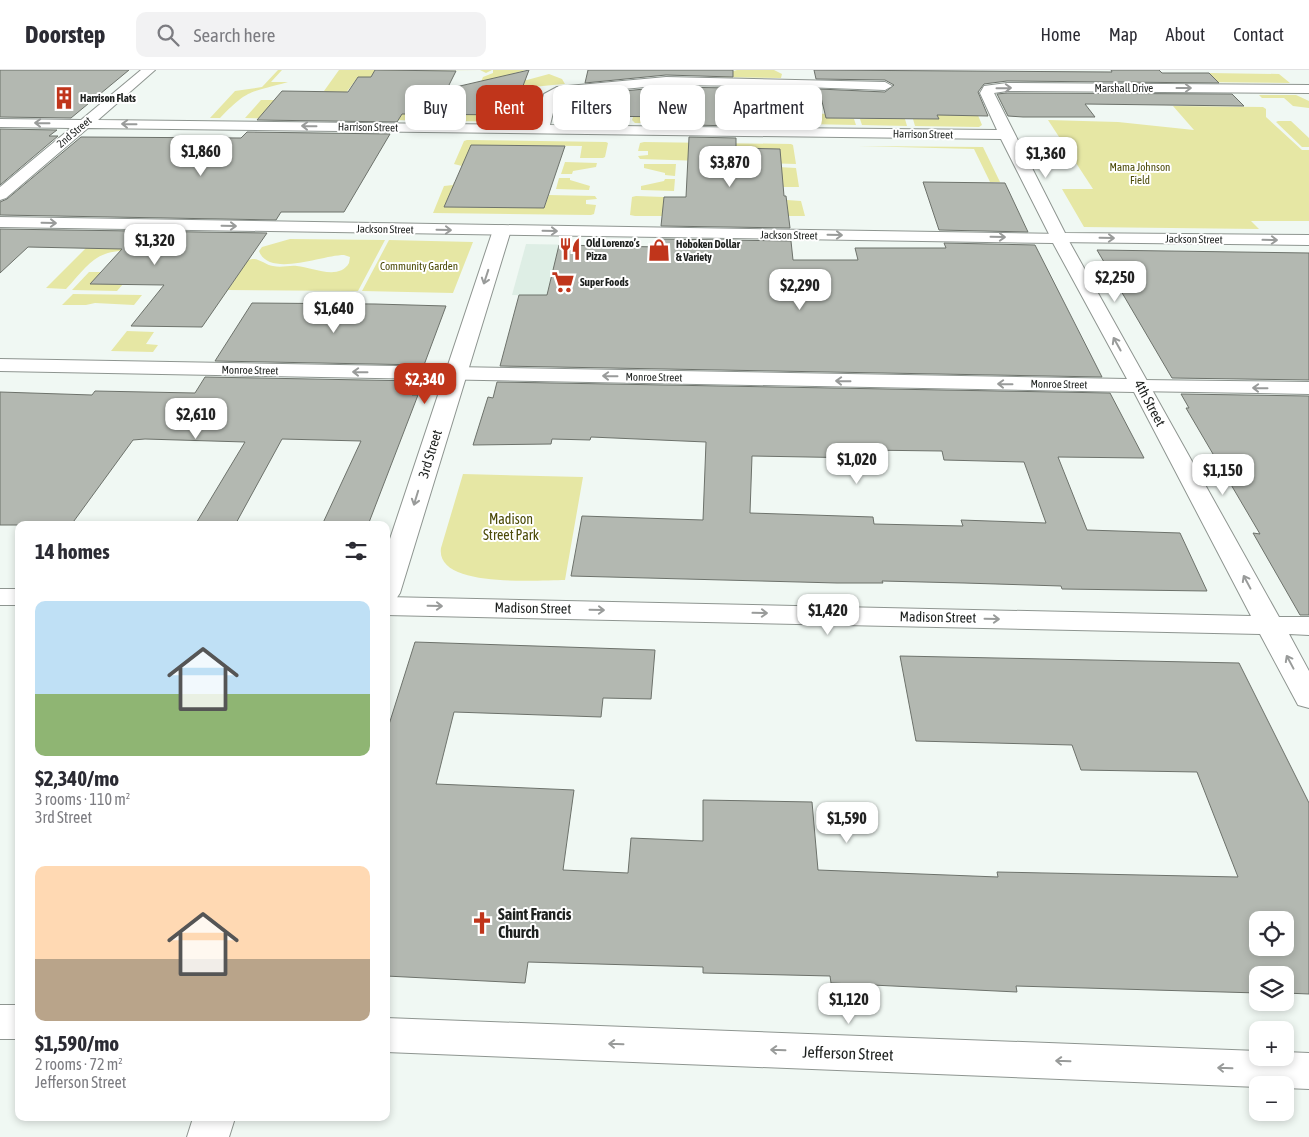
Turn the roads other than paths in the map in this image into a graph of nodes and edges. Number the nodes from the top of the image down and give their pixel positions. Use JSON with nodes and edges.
{"nodes":[{"id":1,"x":150,"y":70,"type":"edge"},
{"id":2,"x":1037,"y":73,"type":"dead end"},
{"id":3,"x":1295,"y":77,"type":"dead end"},
{"id":4,"x":769,"y":82,"type":"junction"},
{"id":5,"x":885,"y":86,"type":"dead end"},
{"id":6,"x":1042,"y":88,"type":"junction"},
{"id":7,"x":1309,"y":89,"type":"edge"},
{"id":8,"x":0,"y":123,"type":"edge"},
{"id":9,"x":83,"y":124,"type":"junction"},
{"id":10,"x":543,"y":125,"type":"edge"},
{"id":11,"x":476,"y":128,"type":"edge"},
{"id":12,"x":543,"y":129,"type":"edge"},
{"id":13,"x":773,"y":132,"type":"junction"},
{"id":14,"x":1006,"y":135,"type":"junction"},
{"id":15,"x":0,"y":195,"type":"edge"},
{"id":16,"x":0,"y":222,"type":"edge"},
{"id":17,"x":502,"y":230,"type":"junction"},
{"id":18,"x":1059,"y":238,"type":"junction"},
{"id":19,"x":1309,"y":240,"type":"edge"},
{"id":20,"x":0,"y":365,"type":"edge"},
{"id":21,"x":455,"y":374,"type":"junction"},
{"id":22,"x":1141,"y":386,"type":"junction"},
{"id":23,"x":1309,"y":388,"type":"edge"},
{"id":24,"x":390,"y":580,"type":"edge"},
{"id":25,"x":0,"y":597,"type":"edge"},
{"id":26,"x":15,"y":597,"type":"edge"},
{"id":27,"x":390,"y":606,"type":"edge"},
{"id":28,"x":1270,"y":625,"type":"junction"},
{"id":29,"x":1309,"y":626,"type":"edge"},
{"id":30,"x":1309,"y":698,"type":"edge"},
{"id":31,"x":0,"y":1022,"type":"edge"},
{"id":32,"x":15,"y":1022,"type":"edge"},
{"id":33,"x":390,"y":1035,"type":"edge"},
{"id":34,"x":1309,"y":1071,"type":"edge"},
{"id":35,"x":213,"y":1121,"type":"edge"},
{"id":36,"x":208,"y":1137,"type":"edge"}],
"edges":[{"from":1,"to":9,"type":"street","name":"2nd Street"},
{"from":2,"to":6,"type":"street"},
{"from":3,"to":7,"type":"street","name":"Marshall Drive"},
{"from":4,"to":5,"type":"street"},
{"from":4,"to":10,"type":"street"},
{"from":4,"to":13,"type":"street"},
{"from":6,"to":7,"type":"street","name":"Marshall Drive","one_way":true},
{"from":14,"to":6,"type":"street","name":"Marshall Drive","one_way":true},
{"from":9,"to":8,"type":"street","name":"Harrison Street","one_way":true},
{"from":11,"to":9,"type":"street","name":"Harrison Street","one_way":true},
{"from":9,"to":15,"type":"street","name":"2nd Street"},
{"from":12,"to":13,"type":"street","name":"Harrison Street"},
{"from":13,"to":14,"type":"street","name":"Harrison Street"},
{"from":14,"to":18,"type":"street","name":"4th Street"},
{"from":16,"to":17,"type":"street","name":"Jackson Street","one_way":true},
{"from":17,"to":18,"type":"street","name":"Jackson Street","one_way":true},
{"from":17,"to":21,"type":"street","name":"3rd Street","one_way":true},
{"from":18,"to":19,"type":"street","name":"Jackson Street","one_way":true},
{"from":22,"to":18,"type":"street","name":"4th Street","one_way":true},
{"from":21,"to":20,"type":"street","name":"Monroe Street","one_way":true},
{"from":22,"to":21,"type":"street","name":"Monroe Street","one_way":true},
{"from":21,"to":24,"type":"street","name":"3rd Street","one_way":true},
{"from":23,"to":22,"type":"street","name":"Monroe Street","one_way":true},
{"from":28,"to":22,"type":"street","name":"4th Street","one_way":true},
{"from":25,"to":26,"type":"street"},
{"from":27,"to":28,"type":"street","name":"Madison Street","one_way":true},
{"from":28,"to":29,"type":"street","name":"Madison Street"},
{"from":30,"to":28,"type":"street","name":"4th Street","one_way":true},
{"from":31,"to":32,"type":"street"},
{"from":34,"to":33,"type":"street","name":"Jefferson Street","one_way":true},
{"from":35,"to":36,"type":"street"}]}
